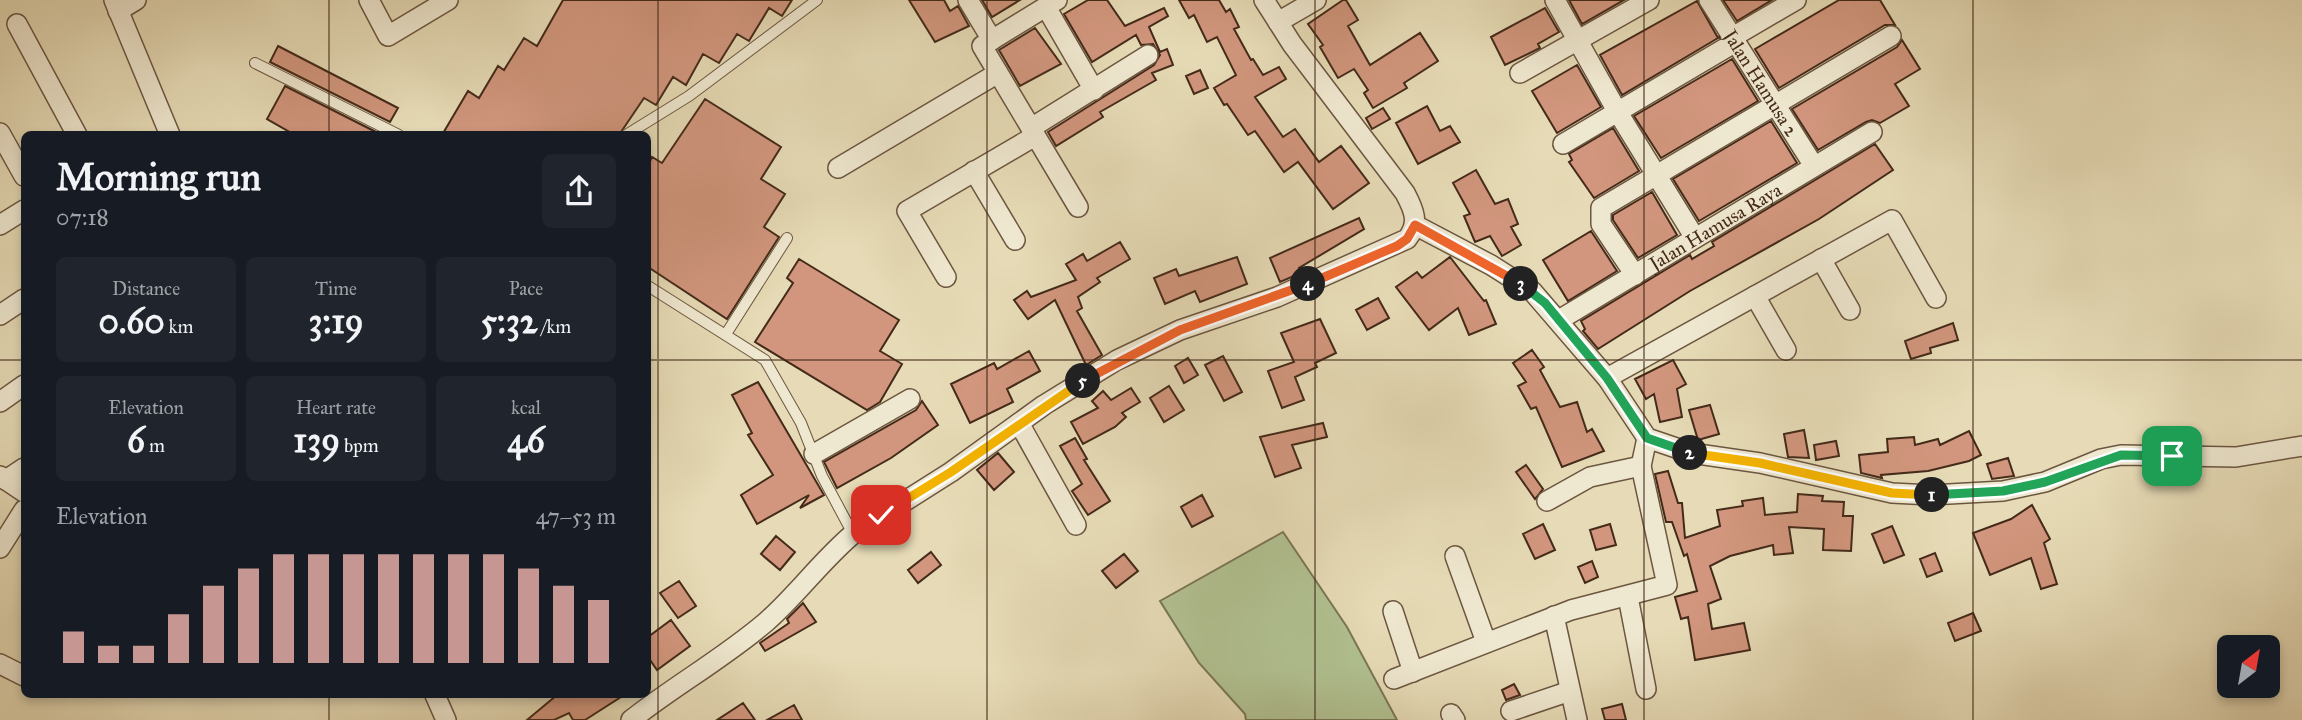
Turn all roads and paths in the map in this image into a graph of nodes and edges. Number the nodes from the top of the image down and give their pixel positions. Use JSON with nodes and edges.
{"nodes":[{"id":1,"x":136,"y":0,"type":"edge"},
{"id":2,"x":369,"y":0,"type":"edge"},
{"id":3,"x":448,"y":0,"type":"edge"},
{"id":4,"x":817,"y":0,"type":"edge"},
{"id":5,"x":968,"y":0,"type":"edge"},
{"id":6,"x":1264,"y":0,"type":"edge"},
{"id":7,"x":1316,"y":0,"type":"edge"},
{"id":8,"x":1555,"y":0,"type":"edge"},
{"id":9,"x":1649,"y":0,"type":"edge"},
{"id":10,"x":1709,"y":0,"type":"edge"},
{"id":11,"x":1796,"y":0,"type":"edge"},
{"id":12,"x":1052,"y":4,"type":"edge"},
{"id":13,"x":116,"y":5,"type":"edge"},
{"id":14,"x":1278,"y":22,"type":"junction"},
{"id":15,"x":17,"y":24,"type":"dead end"},
{"id":16,"x":1891,"y":36,"type":"dead end"},
{"id":17,"x":992,"y":40,"type":"junction"},
{"id":18,"x":1733,"y":40,"type":"junction"},
{"id":19,"x":1579,"y":41,"type":"junction"},
{"id":20,"x":1149,"y":55,"type":"dead end"},
{"id":21,"x":255,"y":63,"type":"dead end"},
{"id":22,"x":998,"y":73,"type":"junction"},
{"id":23,"x":1520,"y":73,"type":"dead end"},
{"id":24,"x":1094,"y":90,"type":"junction"},
{"id":25,"x":1776,"y":103,"type":"junction"},
{"id":26,"x":1617,"y":111,"type":"junction"},
{"id":27,"x":75,"y":131,"type":"edge"},
{"id":28,"x":163,"y":131,"type":"edge"},
{"id":29,"x":392,"y":131,"type":"edge"},
{"id":30,"x":632,"y":131,"type":"edge"},
{"id":31,"x":1033,"y":132,"type":"junction"},
{"id":32,"x":1872,"y":132,"type":"dead end"},
{"id":33,"x":0,"y":133,"type":"edge"},
{"id":34,"x":1563,"y":144,"type":"dead end"},
{"id":35,"x":1814,"y":166,"type":"junction"},
{"id":36,"x":838,"y":168,"type":"dead end"},
{"id":37,"x":21,"y":171,"type":"edge"},
{"id":38,"x":974,"y":171,"type":"junction"},
{"id":39,"x":1656,"y":174,"type":"junction"},
{"id":40,"x":1078,"y":207,"type":"dead end"},
{"id":41,"x":21,"y":212,"type":"edge"},
{"id":42,"x":0,"y":225,"type":"edge"},
{"id":43,"x":1415,"y":225,"type":"junction"},
{"id":44,"x":787,"y":238,"type":"dead end"},
{"id":45,"x":1695,"y":238,"type":"junction"},
{"id":46,"x":1015,"y":240,"type":"dead end"},
{"id":47,"x":1821,"y":259,"type":"junction"},
{"id":48,"x":1635,"y":275,"type":"junction"},
{"id":49,"x":946,"y":277,"type":"dead end"},
{"id":50,"x":651,"y":288,"type":"edge"},
{"id":51,"x":1755,"y":296,"type":"junction"},
{"id":52,"x":1936,"y":298,"type":"dead end"},
{"id":53,"x":21,"y":301,"type":"edge"},
{"id":54,"x":1850,"y":310,"type":"dead end"},
{"id":55,"x":0,"y":315,"type":"edge"},
{"id":56,"x":1559,"y":320,"type":"junction"},
{"id":57,"x":726,"y":334,"type":"junction"},
{"id":58,"x":1786,"y":350,"type":"dead end"},
{"id":59,"x":1607,"y":378,"type":"junction"},
{"id":60,"x":21,"y":387,"type":"edge"},
{"id":61,"x":910,"y":399,"type":"dead end"},
{"id":62,"x":0,"y":402,"type":"edge"},
{"id":63,"x":1018,"y":423,"type":"junction"},
{"id":64,"x":1647,"y":438,"type":"junction"},
{"id":65,"x":2302,"y":446,"type":"edge"},
{"id":66,"x":814,"y":454,"type":"junction"},
{"id":67,"x":1641,"y":466,"type":"junction"},
{"id":68,"x":21,"y":469,"type":"edge"},
{"id":69,"x":3,"y":478,"type":"edge"},
{"id":70,"x":21,"y":490,"type":"edge"},
{"id":71,"x":1546,"y":500,"type":"dead end"},
{"id":72,"x":21,"y":515,"type":"edge"},
{"id":73,"x":1076,"y":525,"type":"dead end"},
{"id":74,"x":853,"y":534,"type":"junction"},
{"id":75,"x":0,"y":548,"type":"edge"},
{"id":76,"x":1455,"y":555,"type":"dead end"},
{"id":77,"x":1628,"y":597,"type":"junction"},
{"id":78,"x":1393,"y":611,"type":"dead end"},
{"id":79,"x":1554,"y":616,"type":"junction"},
{"id":80,"x":1486,"y":642,"type":"junction"},
{"id":81,"x":0,"y":664,"type":"edge"},
{"id":82,"x":21,"y":674,"type":"edge"},
{"id":83,"x":1646,"y":689,"type":"dead end"},
{"id":84,"x":1570,"y":691,"type":"junction"},
{"id":85,"x":436,"y":698,"type":"edge"},
{"id":86,"x":1511,"y":711,"type":"dead end"},
{"id":87,"x":446,"y":720,"type":"edge"},
{"id":88,"x":631,"y":720,"type":"edge"},
{"id":89,"x":1577,"y":720,"type":"edge"}],
"edges":[{"from":1,"to":13,"type":"street"},
{"from":2,"to":3,"type":"street"},
{"from":4,"to":30,"type":"lane"},
{"from":5,"to":17,"type":"street"},
{"from":6,"to":14,"type":"street"},
{"from":7,"to":14,"type":"street"},
{"from":8,"to":19,"type":"street"},
{"from":9,"to":19,"type":"street"},
{"from":10,"to":18,"type":"street","name":"Jalan Hamusa 2"},
{"from":11,"to":18,"type":"street"},
{"from":12,"to":17,"type":"street"},
{"from":12,"to":24,"type":"street"},
{"from":13,"to":28,"type":"street"},
{"from":14,"to":43,"type":"street"},
{"from":15,"to":27,"type":"street"},
{"from":16,"to":25,"type":"street"},
{"from":17,"to":22,"type":"street"},
{"from":18,"to":25,"type":"street","name":"Jalan Hamusa 2"},
{"from":18,"to":26,"type":"street"},
{"from":19,"to":23,"type":"street"},
{"from":19,"to":26,"type":"street"},
{"from":20,"to":24,"type":"street"},
{"from":21,"to":29,"type":"lane"},
{"from":22,"to":31,"type":"street"},
{"from":22,"to":36,"type":"street"},
{"from":24,"to":31,"type":"street"},
{"from":25,"to":35,"type":"street","name":"Jalan Hamusa 2"},
{"from":25,"to":39,"type":"street"},
{"from":26,"to":34,"type":"street"},
{"from":26,"to":39,"type":"street"},
{"from":31,"to":38,"type":"street"},
{"from":31,"to":40,"type":"street"},
{"from":32,"to":35,"type":"street","name":"Jalan Hamusa Raya"},
{"from":33,"to":37,"type":"street"},
{"from":35,"to":45,"type":"street","name":"Jalan Hamusa Raya"},
{"from":38,"to":46,"type":"street"},
{"from":38,"to":49,"type":"street"},
{"from":39,"to":45,"type":"street"},
{"from":39,"to":48,"type":"street"},
{"from":41,"to":42,"type":"street"},
{"from":43,"to":56,"type":"street"},
{"from":43,"to":63,"type":"street"},
{"from":44,"to":57,"type":"lane"},
{"from":45,"to":48,"type":"street","name":"Jalan Hamusa Raya"},
{"from":47,"to":51,"type":"street"},
{"from":47,"to":52,"type":"street"},
{"from":47,"to":54,"type":"street"},
{"from":48,"to":56,"type":"street","name":"Jalan Hamusa Raya"},
{"from":50,"to":57,"type":"lane"},
{"from":51,"to":58,"type":"street"},
{"from":51,"to":59,"type":"street"},
{"from":53,"to":55,"type":"street"},
{"from":56,"to":59,"type":"street"},
{"from":57,"to":66,"type":"lane"},
{"from":59,"to":64,"type":"street"},
{"from":60,"to":62,"type":"street"},
{"from":61,"to":66,"type":"street"},
{"from":63,"to":73,"type":"street"},
{"from":63,"to":74,"type":"street"},
{"from":64,"to":65,"type":"street"},
{"from":64,"to":67,"type":"street"},
{"from":66,"to":74,"type":"lane"},
{"from":67,"to":71,"type":"street"},
{"from":67,"to":77,"type":"street"},
{"from":68,"to":69,"type":"street"},
{"from":69,"to":70,"type":"street"},
{"from":72,"to":75,"type":"street"},
{"from":74,"to":88,"type":"street"},
{"from":76,"to":80,"type":"street"},
{"from":77,"to":79,"type":"street"},
{"from":77,"to":83,"type":"street"},
{"from":78,"to":80,"type":"street"},
{"from":79,"to":80,"type":"street"},
{"from":79,"to":84,"type":"street"},
{"from":81,"to":82,"type":"street"},
{"from":84,"to":86,"type":"street"},
{"from":84,"to":89,"type":"street"},
{"from":85,"to":87,"type":"street"}]}
